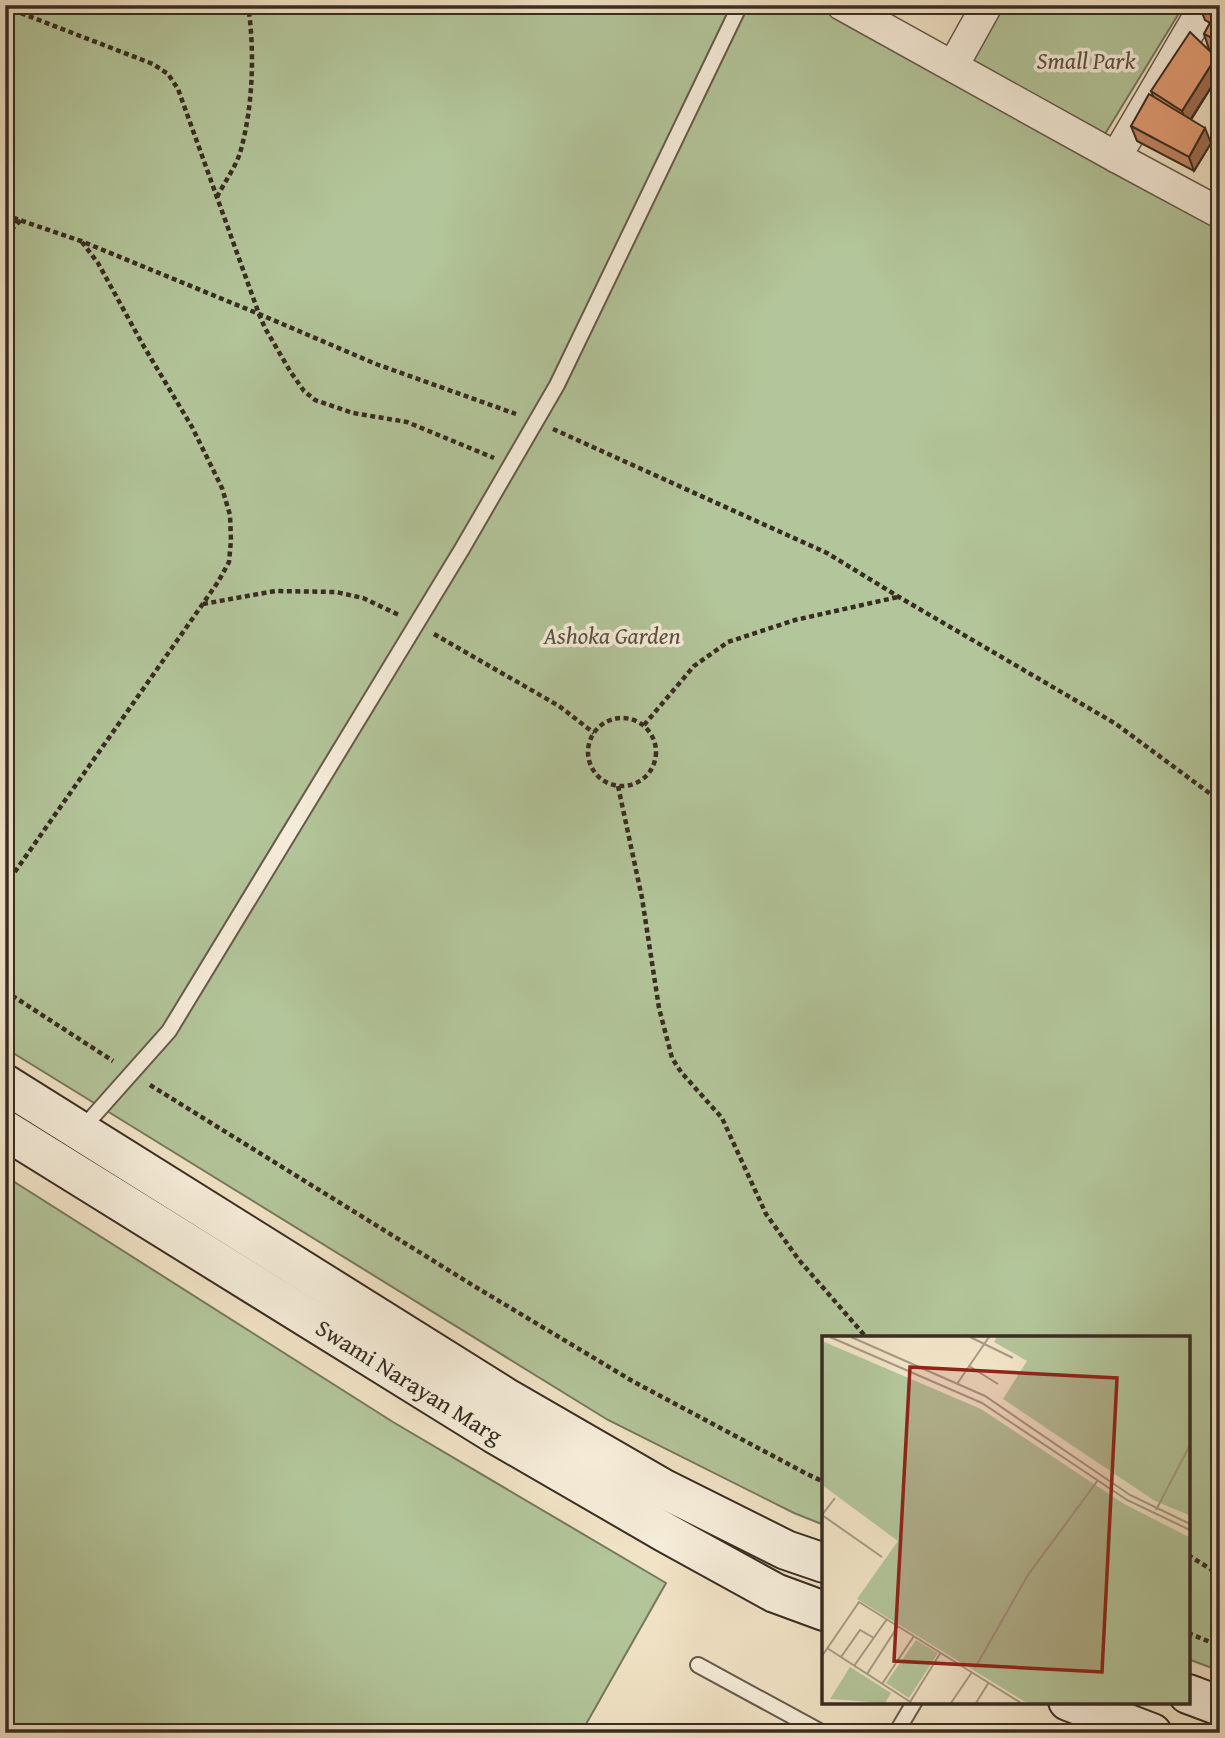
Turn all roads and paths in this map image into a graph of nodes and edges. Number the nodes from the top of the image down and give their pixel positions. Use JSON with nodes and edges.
{"nodes":[{"id":1,"x":248,"y":5,"type":"edge"},
{"id":2,"x":740,"y":5,"type":"edge"},
{"id":3,"x":842,"y":5,"type":"edge"},
{"id":4,"x":987,"y":5,"type":"edge"},
{"id":5,"x":1205,"y":5,"type":"edge"},
{"id":6,"x":5,"y":7,"type":"edge"},
{"id":7,"x":953,"y":66,"type":"junction"},
{"id":8,"x":1116,"y":157,"type":"junction"},
{"id":9,"x":216,"y":198,"type":"junction"},
{"id":10,"x":1218,"y":208,"type":"edge"},
{"id":11,"x":5,"y":215,"type":"edge"},
{"id":12,"x":21,"y":220,"type":"junction"},
{"id":13,"x":5,"y":222,"type":"edge"},
{"id":14,"x":5,"y":236,"type":"edge"},
{"id":15,"x":81,"y":241,"type":"junction"},
{"id":16,"x":258,"y":314,"type":"junction"},
{"id":17,"x":536,"y":421,"type":"junction"},
{"id":18,"x":511,"y":465,"type":"junction"},
{"id":19,"x":899,"y":597,"type":"junction"},
{"id":20,"x":202,"y":605,"type":"junction"},
{"id":21,"x":417,"y":624,"type":"junction"},
{"id":22,"x":644,"y":726,"type":"junction"},
{"id":23,"x":594,"y":733,"type":"junction"},
{"id":24,"x":618,"y":786,"type":"junction"},
{"id":25,"x":1220,"y":801,"type":"edge"},
{"id":26,"x":5,"y":886,"type":"edge"},
{"id":27,"x":5,"y":991,"type":"edge"},
{"id":28,"x":131,"y":1074,"type":"junction"},
{"id":29,"x":5,"y":1084,"type":"edge"},
{"id":30,"x":5,"y":1130,"type":"edge"},
{"id":31,"x":80,"y":1131,"type":"junction"},
{"id":32,"x":865,"y":1336,"type":"edge"},
{"id":33,"x":822,"y":1481,"type":"edge"},
{"id":34,"x":1190,"y":1556,"type":"edge"},
{"id":35,"x":822,"y":1562,"type":"edge"},
{"id":36,"x":1220,"y":1575,"type":"edge"},
{"id":37,"x":822,"y":1610,"type":"edge"},
{"id":38,"x":1190,"y":1634,"type":"edge"},
{"id":39,"x":1220,"y":1646,"type":"edge"},
{"id":40,"x":698,"y":1665,"type":"dead end"},
{"id":41,"x":1190,"y":1695,"type":"edge"},
{"id":42,"x":914,"y":1703,"type":"edge"},
{"id":43,"x":1073,"y":1703,"type":"edge"},
{"id":44,"x":1220,"y":1706,"type":"edge"},
{"id":45,"x":823,"y":1733,"type":"edge"},
{"id":46,"x":896,"y":1733,"type":"edge"},
{"id":47,"x":1152,"y":1733,"type":"edge"}],
"edges":[{"from":1,"to":9,"type":"path"},
{"from":2,"to":17,"type":"lane"},
{"from":3,"to":7,"type":"street"},
{"from":4,"to":7,"type":"street"},
{"from":5,"to":8,"type":"street"},
{"from":6,"to":9,"type":"path"},
{"from":7,"to":8,"type":"street"},
{"from":8,"to":10,"type":"street"},
{"from":9,"to":16,"type":"path"},
{"from":11,"to":12,"type":"path"},
{"from":12,"to":13,"type":"path"},
{"from":12,"to":14,"type":"path"},
{"from":12,"to":15,"type":"path"},
{"from":15,"to":16,"type":"path"},
{"from":15,"to":20,"type":"path"},
{"from":16,"to":17,"type":"path"},
{"from":16,"to":18,"type":"path"},
{"from":17,"to":18,"type":"lane"},
{"from":17,"to":19,"type":"path"},
{"from":18,"to":21,"type":"lane"},
{"from":19,"to":22,"type":"path"},
{"from":19,"to":25,"type":"path"},
{"from":20,"to":21,"type":"path"},
{"from":20,"to":26,"type":"path"},
{"from":21,"to":23,"type":"path"},
{"from":21,"to":28,"type":"lane"},
{"from":22,"to":23,"type":"path"},
{"from":22,"to":24,"type":"path"},
{"from":23,"to":24,"type":"path"},
{"from":24,"to":32,"type":"path"},
{"from":27,"to":28,"type":"path"},
{"from":28,"to":31,"type":"lane"},
{"from":28,"to":33,"type":"path"},
{"from":29,"to":31,"type":"main road","name":"Swami Narayan Marg"},
{"from":30,"to":37,"type":"main road","name":"Swami Narayan Marg"},
{"from":31,"to":35,"type":"main road","name":"Swami Narayan Marg"},
{"from":34,"to":36,"type":"path"},
{"from":38,"to":39,"type":"path"},
{"from":40,"to":45,"type":"lane"},
{"from":41,"to":44,"type":"main road"},
{"from":42,"to":46,"type":"lane"},
{"from":43,"to":47,"type":"main road"}]}
